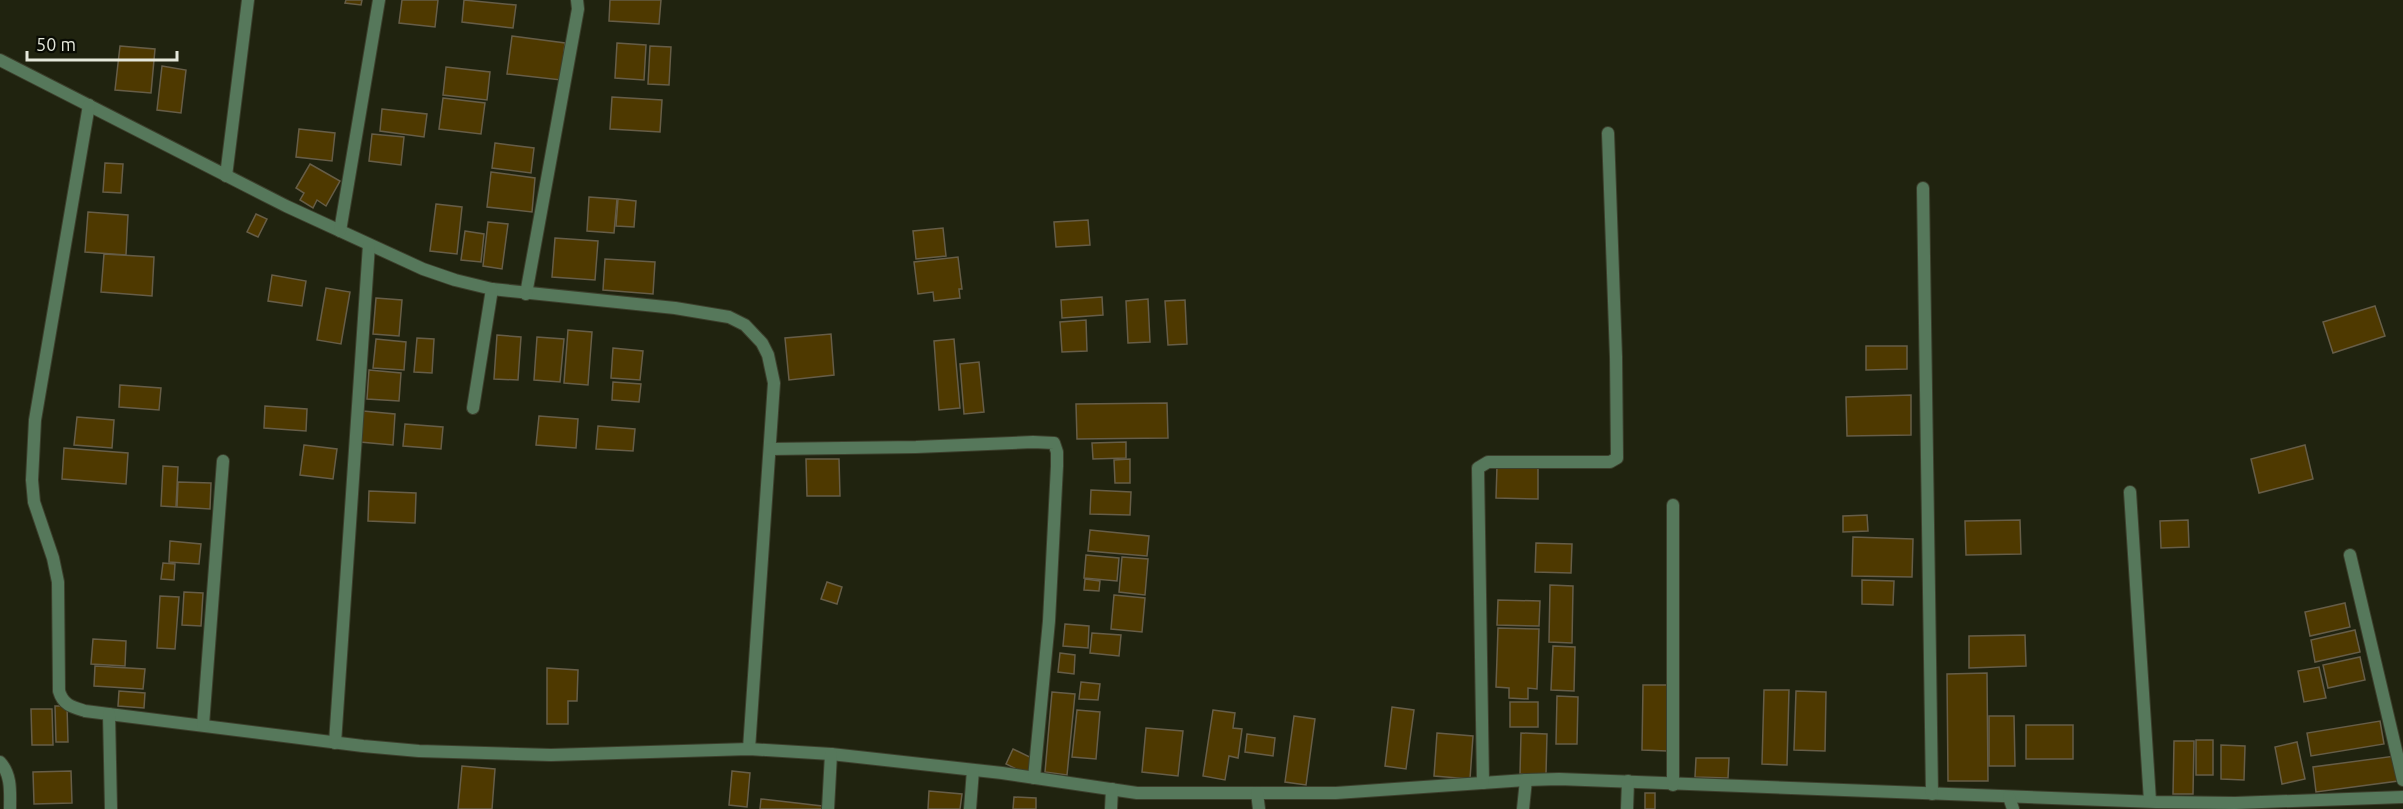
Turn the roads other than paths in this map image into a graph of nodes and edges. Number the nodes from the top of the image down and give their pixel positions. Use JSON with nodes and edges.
{"nodes":[{"id":1,"x":248,"y":0,"type":"edge"},
{"id":2,"x":379,"y":0,"type":"edge"},
{"id":3,"x":577,"y":0,"type":"edge"},
{"id":4,"x":0,"y":60,"type":"edge"},
{"id":5,"x":89,"y":105,"type":"junction"},
{"id":6,"x":1608,"y":133,"type":"dead end"},
{"id":7,"x":226,"y":176,"type":"junction"},
{"id":8,"x":1923,"y":188,"type":"dead end"},
{"id":9,"x":340,"y":231,"type":"junction"},
{"id":10,"x":369,"y":245,"type":"junction"},
{"id":11,"x":492,"y":289,"type":"junction"},
{"id":12,"x":526,"y":294,"type":"junction"},
{"id":13,"x":473,"y":408,"type":"dead end"},
{"id":14,"x":770,"y":449,"type":"junction"},
{"id":15,"x":223,"y":461,"type":"dead end"},
{"id":16,"x":2130,"y":492,"type":"dead end"},
{"id":17,"x":1673,"y":505,"type":"dead end"},
{"id":18,"x":2350,"y":555,"type":"dead end"},
{"id":19,"x":109,"y":714,"type":"junction"},
{"id":20,"x":202,"y":725,"type":"junction"},
{"id":21,"x":335,"y":743,"type":"junction"},
{"id":22,"x":749,"y":749,"type":"junction"},
{"id":23,"x":831,"y":754,"type":"junction"},
{"id":24,"x":0,"y":762,"type":"edge"},
{"id":25,"x":973,"y":770,"type":"junction"},
{"id":26,"x":1034,"y":778,"type":"junction"},
{"id":27,"x":1526,"y":780,"type":"junction"},
{"id":28,"x":2403,"y":780,"type":"edge"},
{"id":29,"x":1628,"y":781,"type":"junction"},
{"id":30,"x":1483,"y":783,"type":"junction"},
{"id":31,"x":1673,"y":785,"type":"junction"},
{"id":32,"x":1112,"y":789,"type":"junction"},
{"id":33,"x":1257,"y":793,"type":"junction"},
{"id":34,"x":1932,"y":794,"type":"junction"},
{"id":35,"x":2403,"y":797,"type":"edge"},
{"id":36,"x":2150,"y":801,"type":"junction"},
{"id":37,"x":2011,"y":803,"type":"edge"},
{"id":38,"x":2324,"y":805,"type":"edge"},
{"id":39,"x":10,"y":809,"type":"edge"},
{"id":40,"x":111,"y":809,"type":"edge"},
{"id":41,"x":828,"y":809,"type":"edge"},
{"id":42,"x":970,"y":809,"type":"edge"},
{"id":43,"x":1111,"y":809,"type":"edge"},
{"id":44,"x":1259,"y":809,"type":"edge"},
{"id":45,"x":1523,"y":809,"type":"edge"},
{"id":46,"x":1627,"y":809,"type":"edge"}],
"edges":[{"from":1,"to":7,"type":"street"},
{"from":2,"to":9,"type":"street"},
{"from":3,"to":12,"type":"street"},
{"from":4,"to":5,"type":"street"},
{"from":5,"to":7,"type":"street"},
{"from":5,"to":19,"type":"street"},
{"from":6,"to":30,"type":"street"},
{"from":7,"to":9,"type":"street"},
{"from":8,"to":34,"type":"street"},
{"from":9,"to":10,"type":"street"},
{"from":10,"to":11,"type":"street"},
{"from":10,"to":21,"type":"street"},
{"from":11,"to":12,"type":"street"},
{"from":11,"to":13,"type":"street"},
{"from":12,"to":14,"type":"street"},
{"from":14,"to":22,"type":"street"},
{"from":14,"to":26,"type":"street"},
{"from":15,"to":20,"type":"street"},
{"from":16,"to":36,"type":"street"},
{"from":17,"to":31,"type":"street"},
{"from":18,"to":28,"type":"street"},
{"from":19,"to":20,"type":"street"},
{"from":19,"to":40,"type":"street"},
{"from":20,"to":21,"type":"street"},
{"from":21,"to":22,"type":"street"},
{"from":22,"to":23,"type":"street"},
{"from":23,"to":25,"type":"street"},
{"from":23,"to":41,"type":"street"},
{"from":24,"to":39,"type":"street"},
{"from":25,"to":26,"type":"street"},
{"from":25,"to":42,"type":"street"},
{"from":26,"to":32,"type":"street"},
{"from":27,"to":29,"type":"street"},
{"from":27,"to":30,"type":"street"},
{"from":27,"to":45,"type":"street"},
{"from":29,"to":31,"type":"street"},
{"from":29,"to":46,"type":"street"},
{"from":30,"to":33,"type":"street"},
{"from":31,"to":34,"type":"street"},
{"from":32,"to":33,"type":"street"},
{"from":32,"to":43,"type":"street"},
{"from":33,"to":44,"type":"street"},
{"from":34,"to":37,"type":"street"},
{"from":35,"to":38,"type":"street"},
{"from":36,"to":37,"type":"street"},
{"from":36,"to":38,"type":"street"}]}
